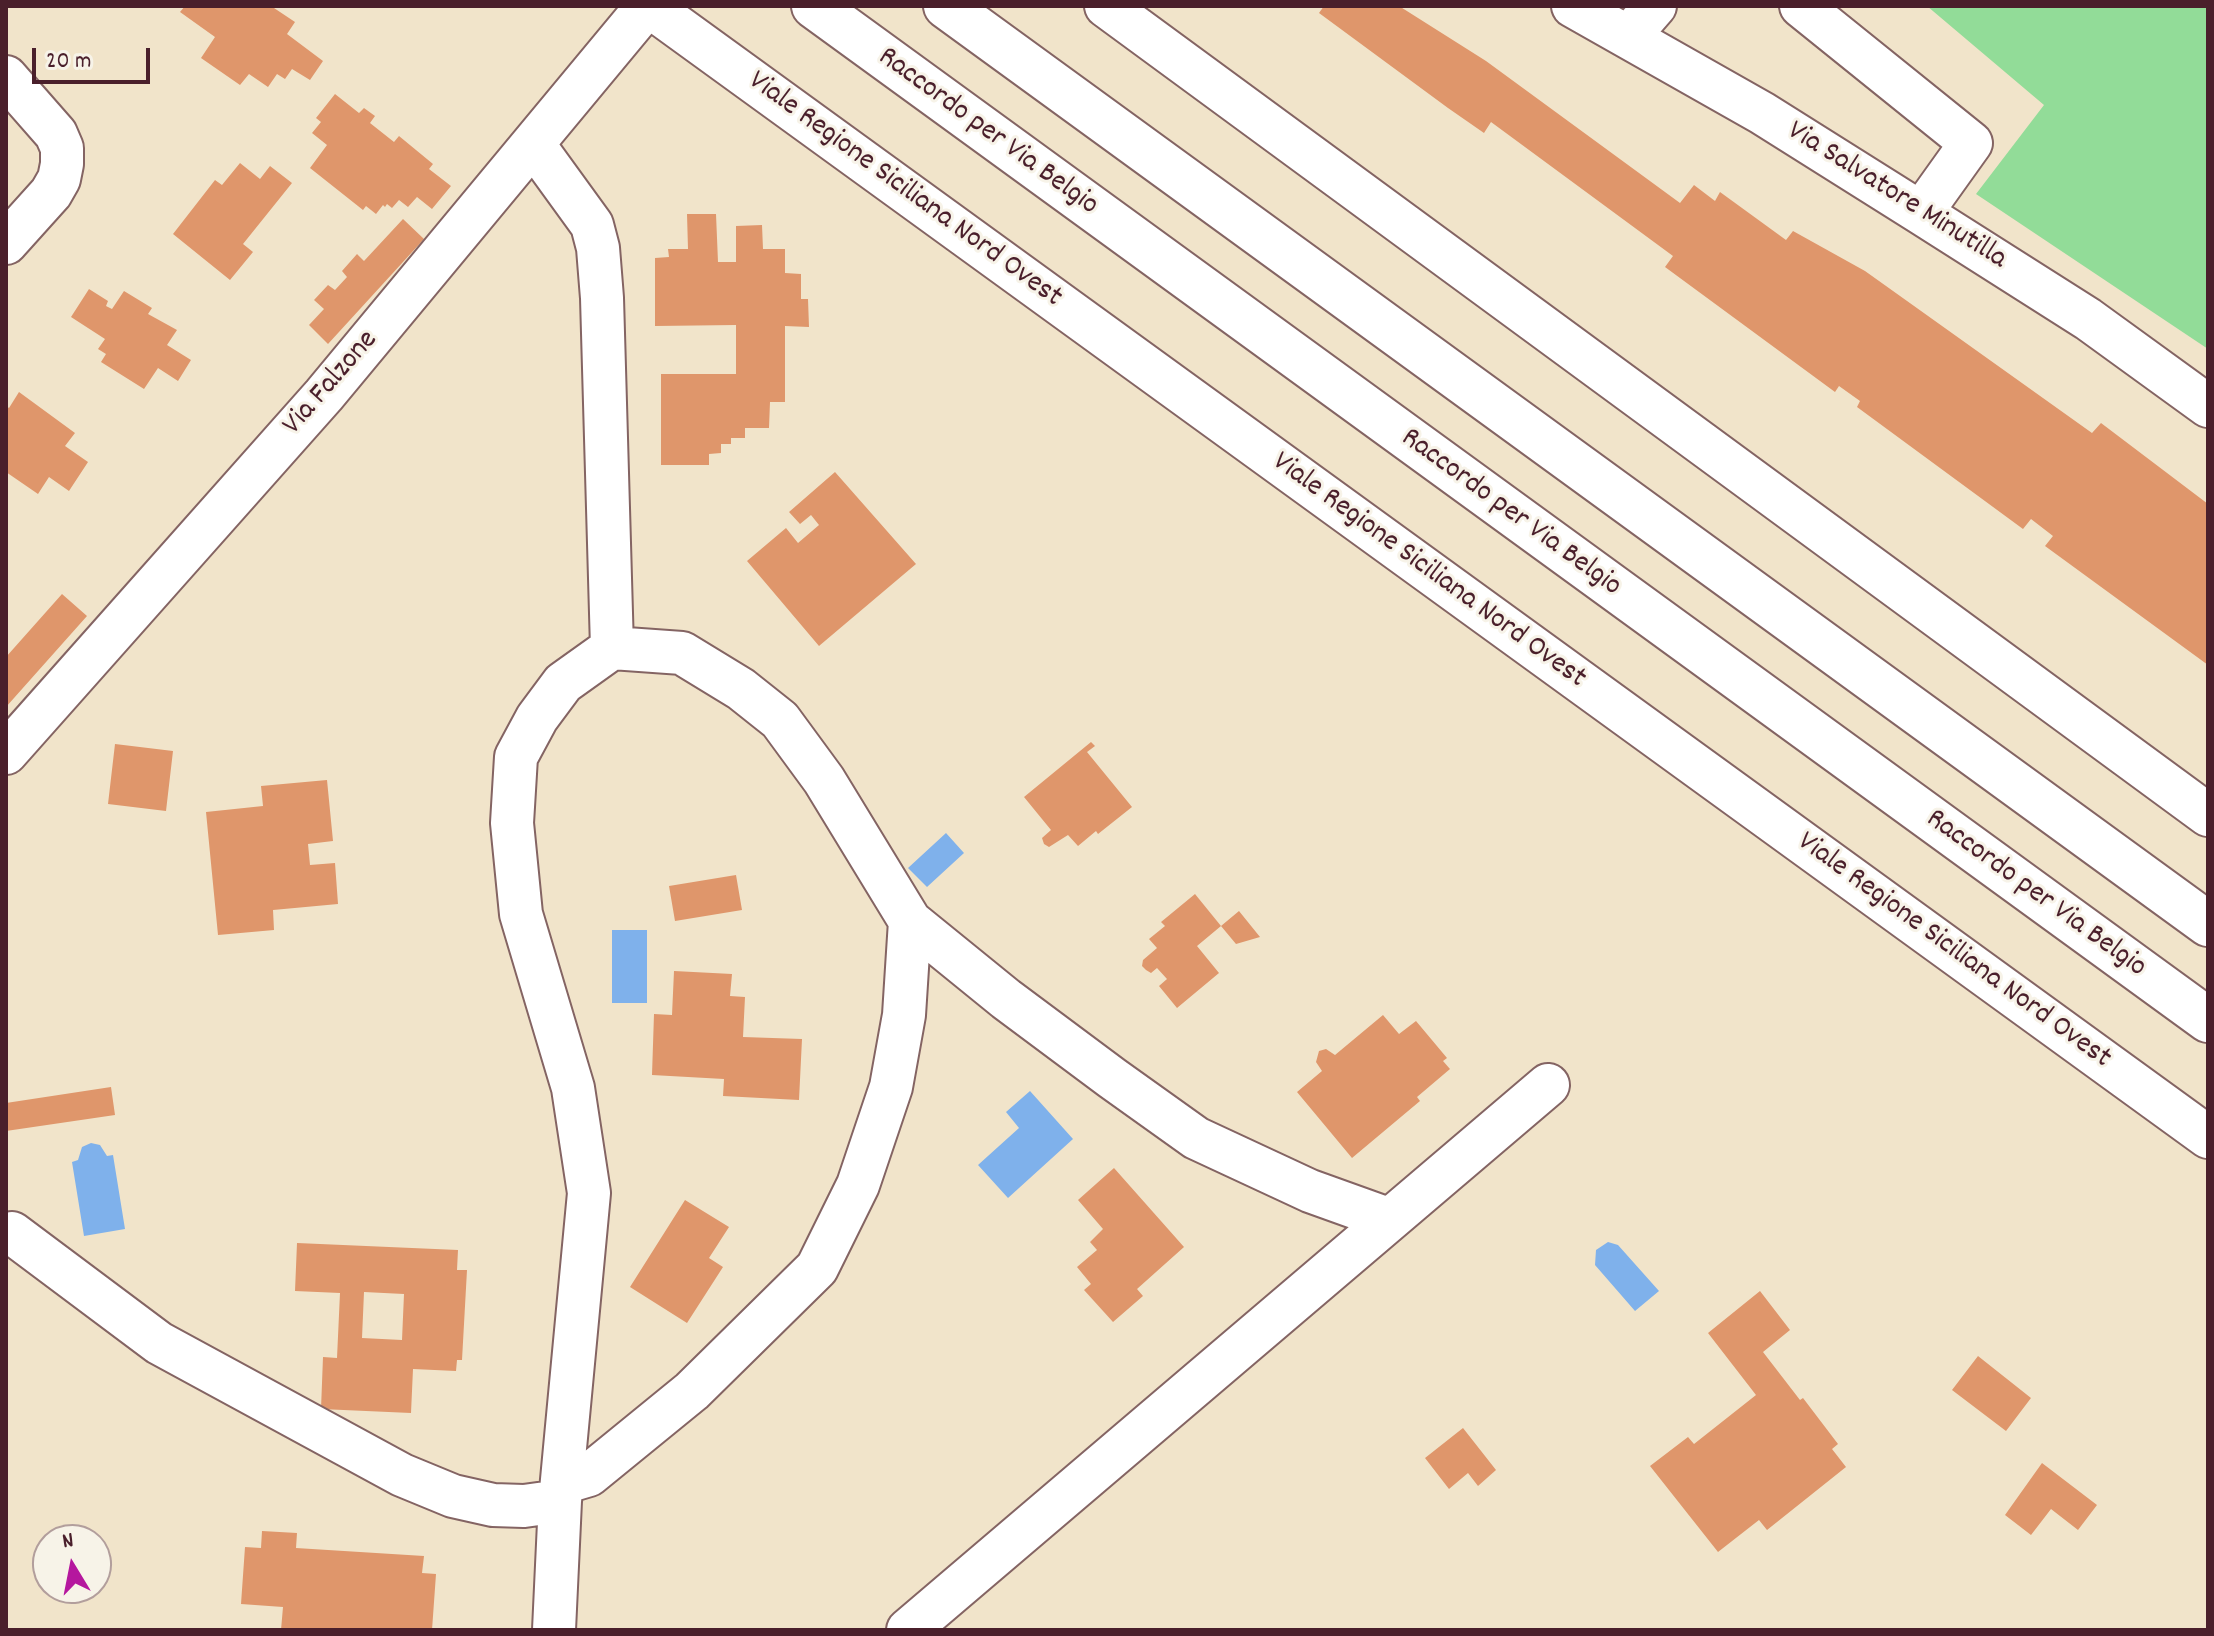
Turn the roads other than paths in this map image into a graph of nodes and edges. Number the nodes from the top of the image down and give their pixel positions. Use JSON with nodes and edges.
{"nodes":[{"id":1,"x":648,"y":6,"type":"edge"},
{"id":2,"x":814,"y":6,"type":"edge"},
{"id":3,"x":946,"y":6,"type":"edge"},
{"id":4,"x":1106,"y":6,"type":"edge"},
{"id":5,"x":1573,"y":6,"type":"edge"},
{"id":6,"x":1801,"y":6,"type":"edge"},
{"id":7,"x":1642,"y":21,"type":"edge"},
{"id":8,"x":6,"y":77,"type":"edge"},
{"id":9,"x":534,"y":145,"type":"junction"},
{"id":10,"x":1921,"y":213,"type":"junction"},
{"id":11,"x":6,"y":243,"type":"edge"},
{"id":12,"x":2208,"y":406,"type":"edge"},
{"id":13,"x":612,"y":648,"type":"junction"},
{"id":14,"x":6,"y":753,"type":"edge"},
{"id":15,"x":2208,"y":815,"type":"edge"},
{"id":16,"x":910,"y":921,"type":"junction"},
{"id":17,"x":2208,"y":924,"type":"edge"},
{"id":18,"x":2208,"y":1020,"type":"edge"},
{"id":19,"x":1548,"y":1085,"type":"dead end"},
{"id":20,"x":2208,"y":1137,"type":"edge"},
{"id":21,"x":1388,"y":1219,"type":"junction"},
{"id":22,"x":12,"y":1233,"type":"dead end"},
{"id":23,"x":561,"y":1492,"type":"junction"},
{"id":24,"x":554,"y":1630,"type":"edge"},
{"id":25,"x":908,"y":1630,"type":"edge"}],
"edges":[{"from":1,"to":9,"type":"street","name":"Via Falzone"},
{"from":1,"to":20,"type":"street","name":"Viale Regione Siciliana Nord Ovest"},
{"from":2,"to":18,"type":"highway","name":"Raccordo per Via Belgio"},
{"from":3,"to":17,"type":"highway"},
{"from":4,"to":15,"type":"street"},
{"from":5,"to":7,"type":"street","name":"Via Salvatore Minutilla"},
{"from":6,"to":10,"type":"street"},
{"from":7,"to":10,"type":"street","name":"Via Salvatore Minutilla"},
{"from":8,"to":11,"type":"street"},
{"from":9,"to":13,"type":"street"},
{"from":9,"to":14,"type":"street","name":"Via Falzone"},
{"from":10,"to":12,"type":"street","name":"Via Salvatore Minutilla"},
{"from":13,"to":16,"type":"street"},
{"from":13,"to":23,"type":"street"},
{"from":16,"to":21,"type":"street"},
{"from":16,"to":23,"type":"street"},
{"from":19,"to":21,"type":"street"},
{"from":21,"to":25,"type":"street"},
{"from":22,"to":23,"type":"street"},
{"from":23,"to":24,"type":"street"}]}
